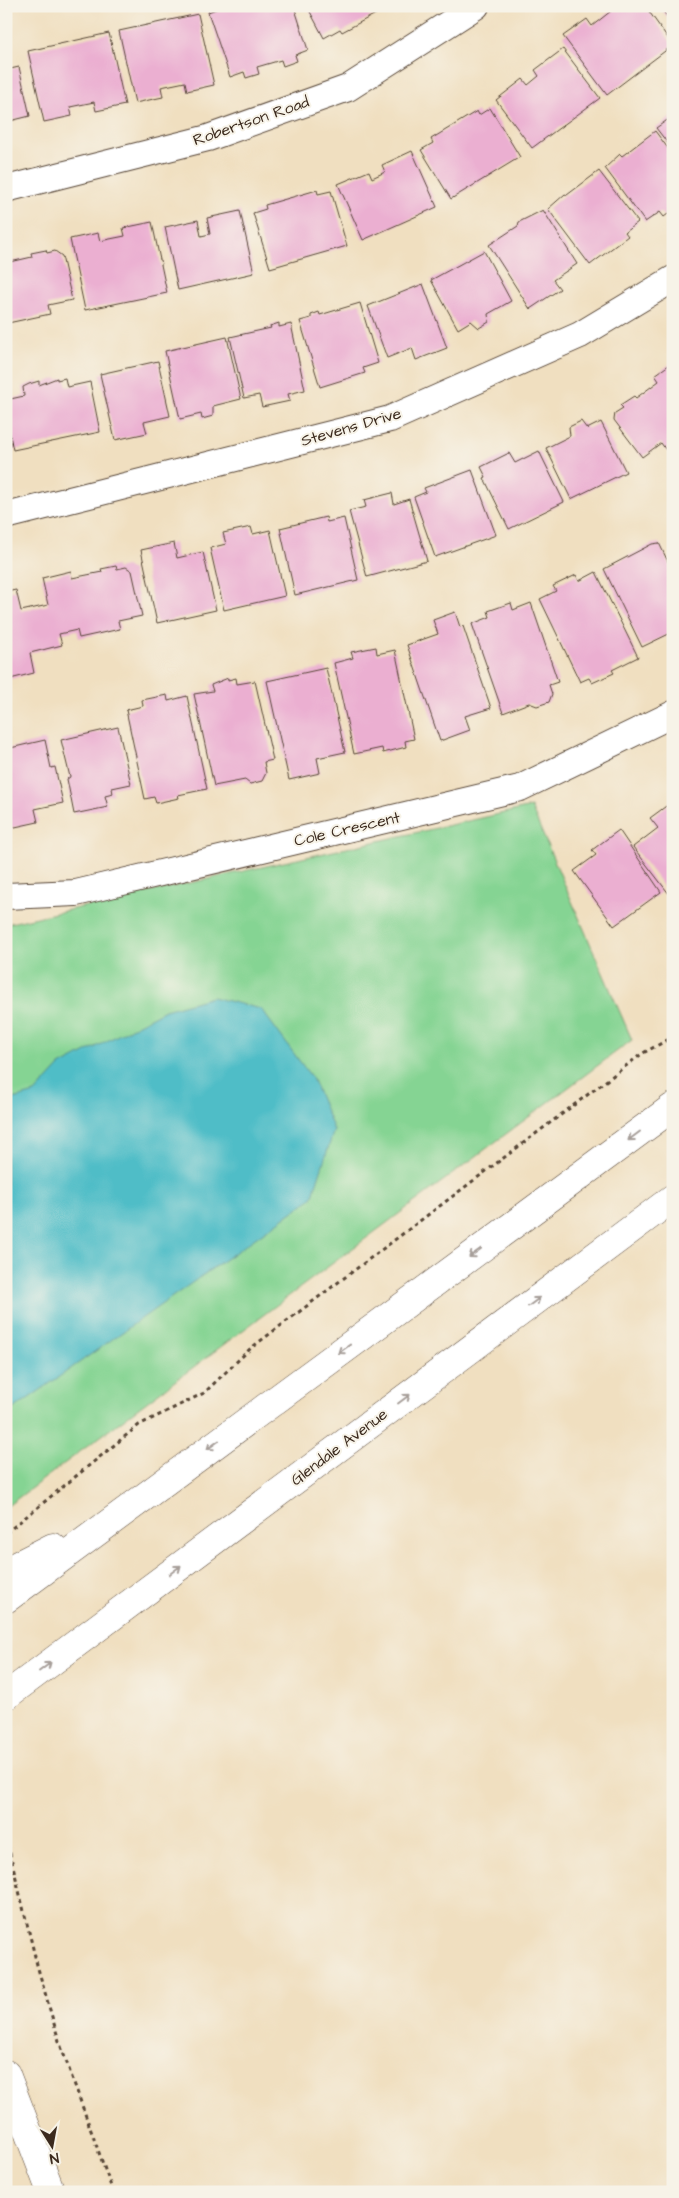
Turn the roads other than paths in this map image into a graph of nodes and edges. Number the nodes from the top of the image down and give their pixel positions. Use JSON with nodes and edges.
{"nodes":[{"id":1,"x":476,"y":6,"type":"edge"},
{"id":2,"x":6,"y":188,"type":"edge"},
{"id":3,"x":673,"y":279,"type":"edge"},
{"id":4,"x":6,"y":516,"type":"edge"},
{"id":5,"x":673,"y":714,"type":"edge"},
{"id":6,"x":6,"y":896,"type":"edge"},
{"id":7,"x":673,"y":1107,"type":"edge"},
{"id":8,"x":673,"y":1198,"type":"edge"},
{"id":9,"x":121,"y":1512,"type":"junction"},
{"id":10,"x":6,"y":1572,"type":"edge"},
{"id":11,"x":6,"y":1598,"type":"edge"},
{"id":12,"x":6,"y":1696,"type":"edge"},
{"id":13,"x":6,"y":2074,"type":"edge"},
{"id":14,"x":50,"y":2192,"type":"edge"}],
"edges":[{"from":1,"to":2,"type":"street","name":"Robertson Road"},
{"from":3,"to":4,"type":"street","name":"Stevens Drive"},
{"from":5,"to":6,"type":"street","name":"Cole Crescent"},
{"from":7,"to":9,"type":"main road","one_way":true},
{"from":12,"to":8,"type":"main road","name":"Glendale Avenue","one_way":true},
{"from":9,"to":10,"type":"main road"},
{"from":9,"to":11,"type":"main road"},
{"from":13,"to":14,"type":"main road"}]}
